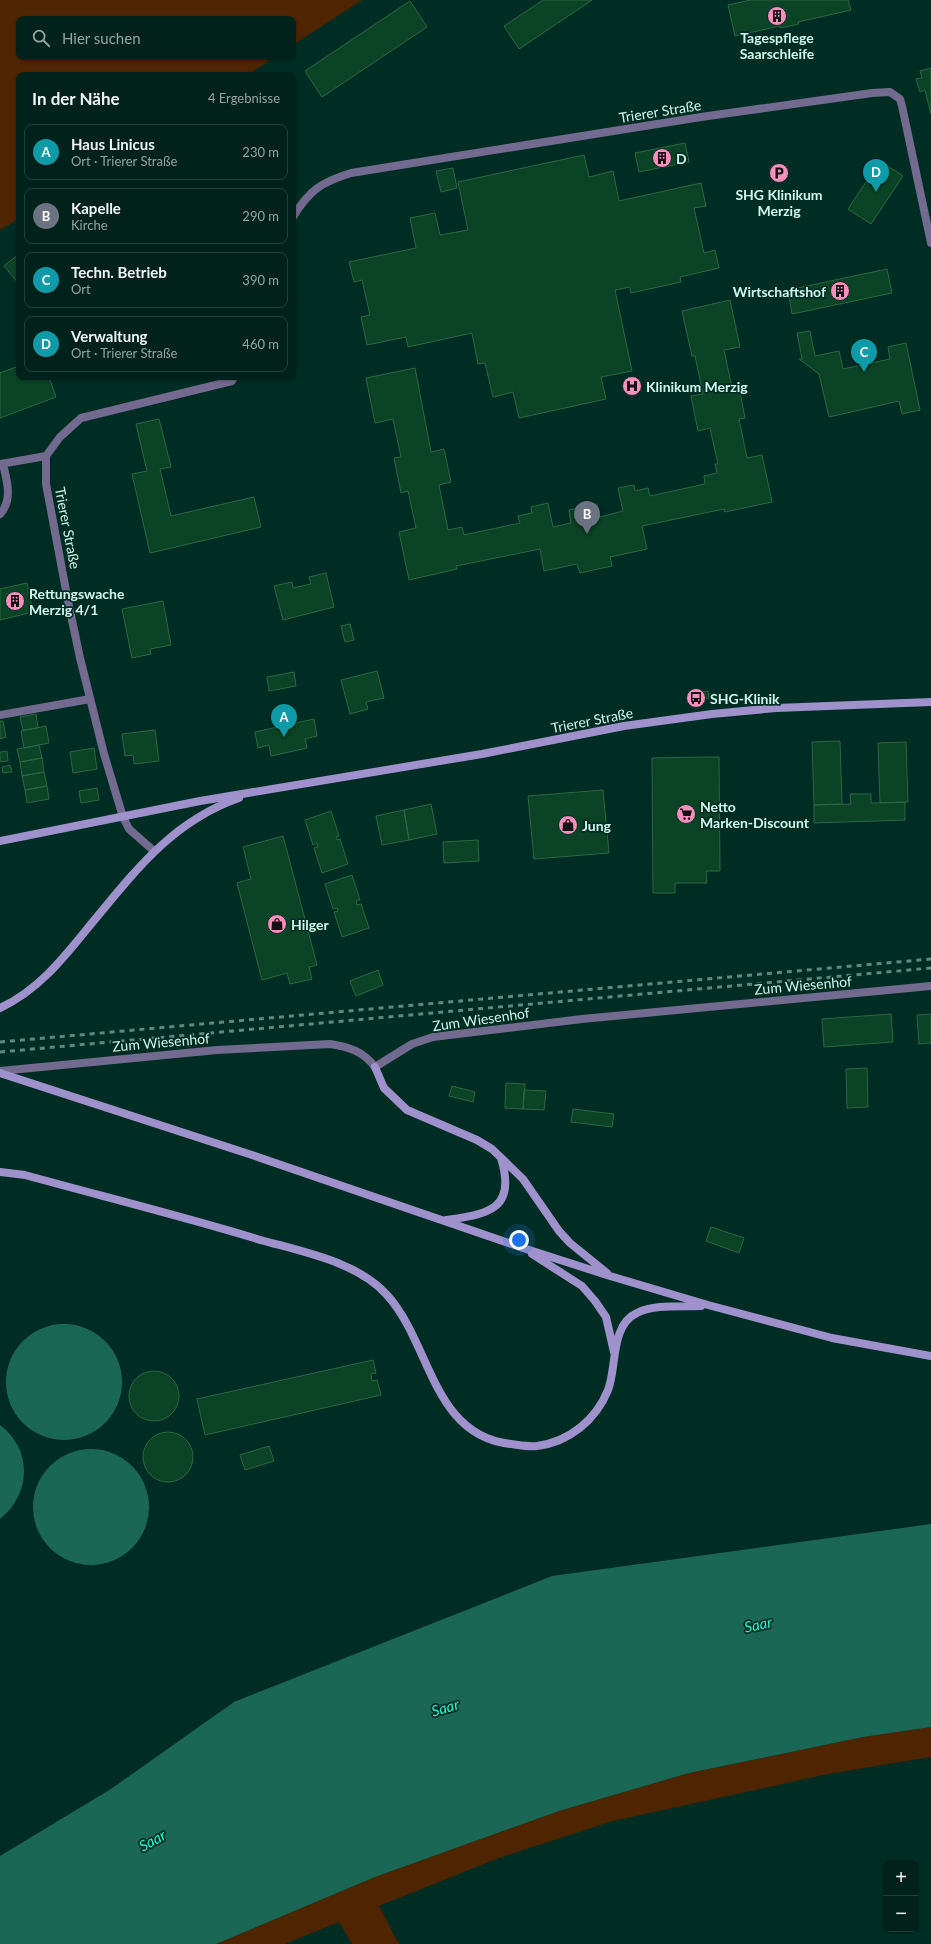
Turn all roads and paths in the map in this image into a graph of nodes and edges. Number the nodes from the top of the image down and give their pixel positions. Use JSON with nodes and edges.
{"nodes":[{"id":1,"x":296,"y":212,"type":"edge"},
{"id":2,"x":931,"y":243,"type":"edge"},
{"id":3,"x":232,"y":380,"type":"edge"},
{"id":4,"x":46,"y":456,"type":"junction"},
{"id":5,"x":2,"y":464,"type":"edge"},
{"id":6,"x":0,"y":514,"type":"edge"},
{"id":7,"x":90,"y":699,"type":"junction"},
{"id":8,"x":931,"y":702,"type":"edge"},
{"id":9,"x":0,"y":715,"type":"edge"},
{"id":10,"x":261,"y":791,"type":"junction"},
{"id":11,"x":123,"y":818,"type":"junction"},
{"id":12,"x":0,"y":841,"type":"edge"},
{"id":13,"x":154,"y":851,"type":"junction"},
{"id":14,"x":931,"y":986,"type":"edge"},
{"id":15,"x":0,"y":1008,"type":"edge"},
{"id":16,"x":375,"y":1067,"type":"junction"},
{"id":17,"x":0,"y":1072,"type":"edge"},
{"id":18,"x":501,"y":1158,"type":"junction"},
{"id":19,"x":0,"y":1172,"type":"edge"},
{"id":20,"x":444,"y":1220,"type":"junction"},
{"id":21,"x":523,"y":1248,"type":"junction"},
{"id":22,"x":610,"y":1276,"type":"junction"},
{"id":23,"x":708,"y":1305,"type":"junction"},
{"id":24,"x":614,"y":1354,"type":"junction"},
{"id":25,"x":931,"y":1356,"type":"edge"}],
"edges":[{"from":1,"to":2,"type":"street","name":"Trierer Straße"},
{"from":3,"to":4,"type":"street"},
{"from":4,"to":5,"type":"street"},
{"from":4,"to":7,"type":"street","name":"Trierer Straße"},
{"from":5,"to":6,"type":"street"},
{"from":7,"to":9,"type":"street"},
{"from":7,"to":11,"type":"street","name":"Trierer Straße"},
{"from":8,"to":10,"type":"main road","name":"Trierer Straße"},
{"from":10,"to":11,"type":"main road","name":"Trierer Straße"},
{"from":10,"to":13,"type":"main road","name":"Trierer Straße"},
{"from":11,"to":12,"type":"main road","name":"Trierer Straße"},
{"from":11,"to":13,"type":"street","name":"Trierer Straße"},
{"from":13,"to":15,"type":"main road"},
{"from":14,"to":16,"type":"street","name":"Zum Wiesenhof"},
{"from":16,"to":17,"type":"street","name":"Zum Wiesenhof"},
{"from":16,"to":18,"type":"main road"},
{"from":17,"to":20,"type":"main road"},
{"from":18,"to":20,"type":"main road"},
{"from":18,"to":22,"type":"main road"},
{"from":19,"to":24,"type":"main road"},
{"from":20,"to":21,"type":"main road"},
{"from":21,"to":22,"type":"main road"},
{"from":21,"to":24,"type":"main road"},
{"from":22,"to":23,"type":"main road"},
{"from":23,"to":24,"type":"main road"},
{"from":23,"to":25,"type":"main road"}]}
